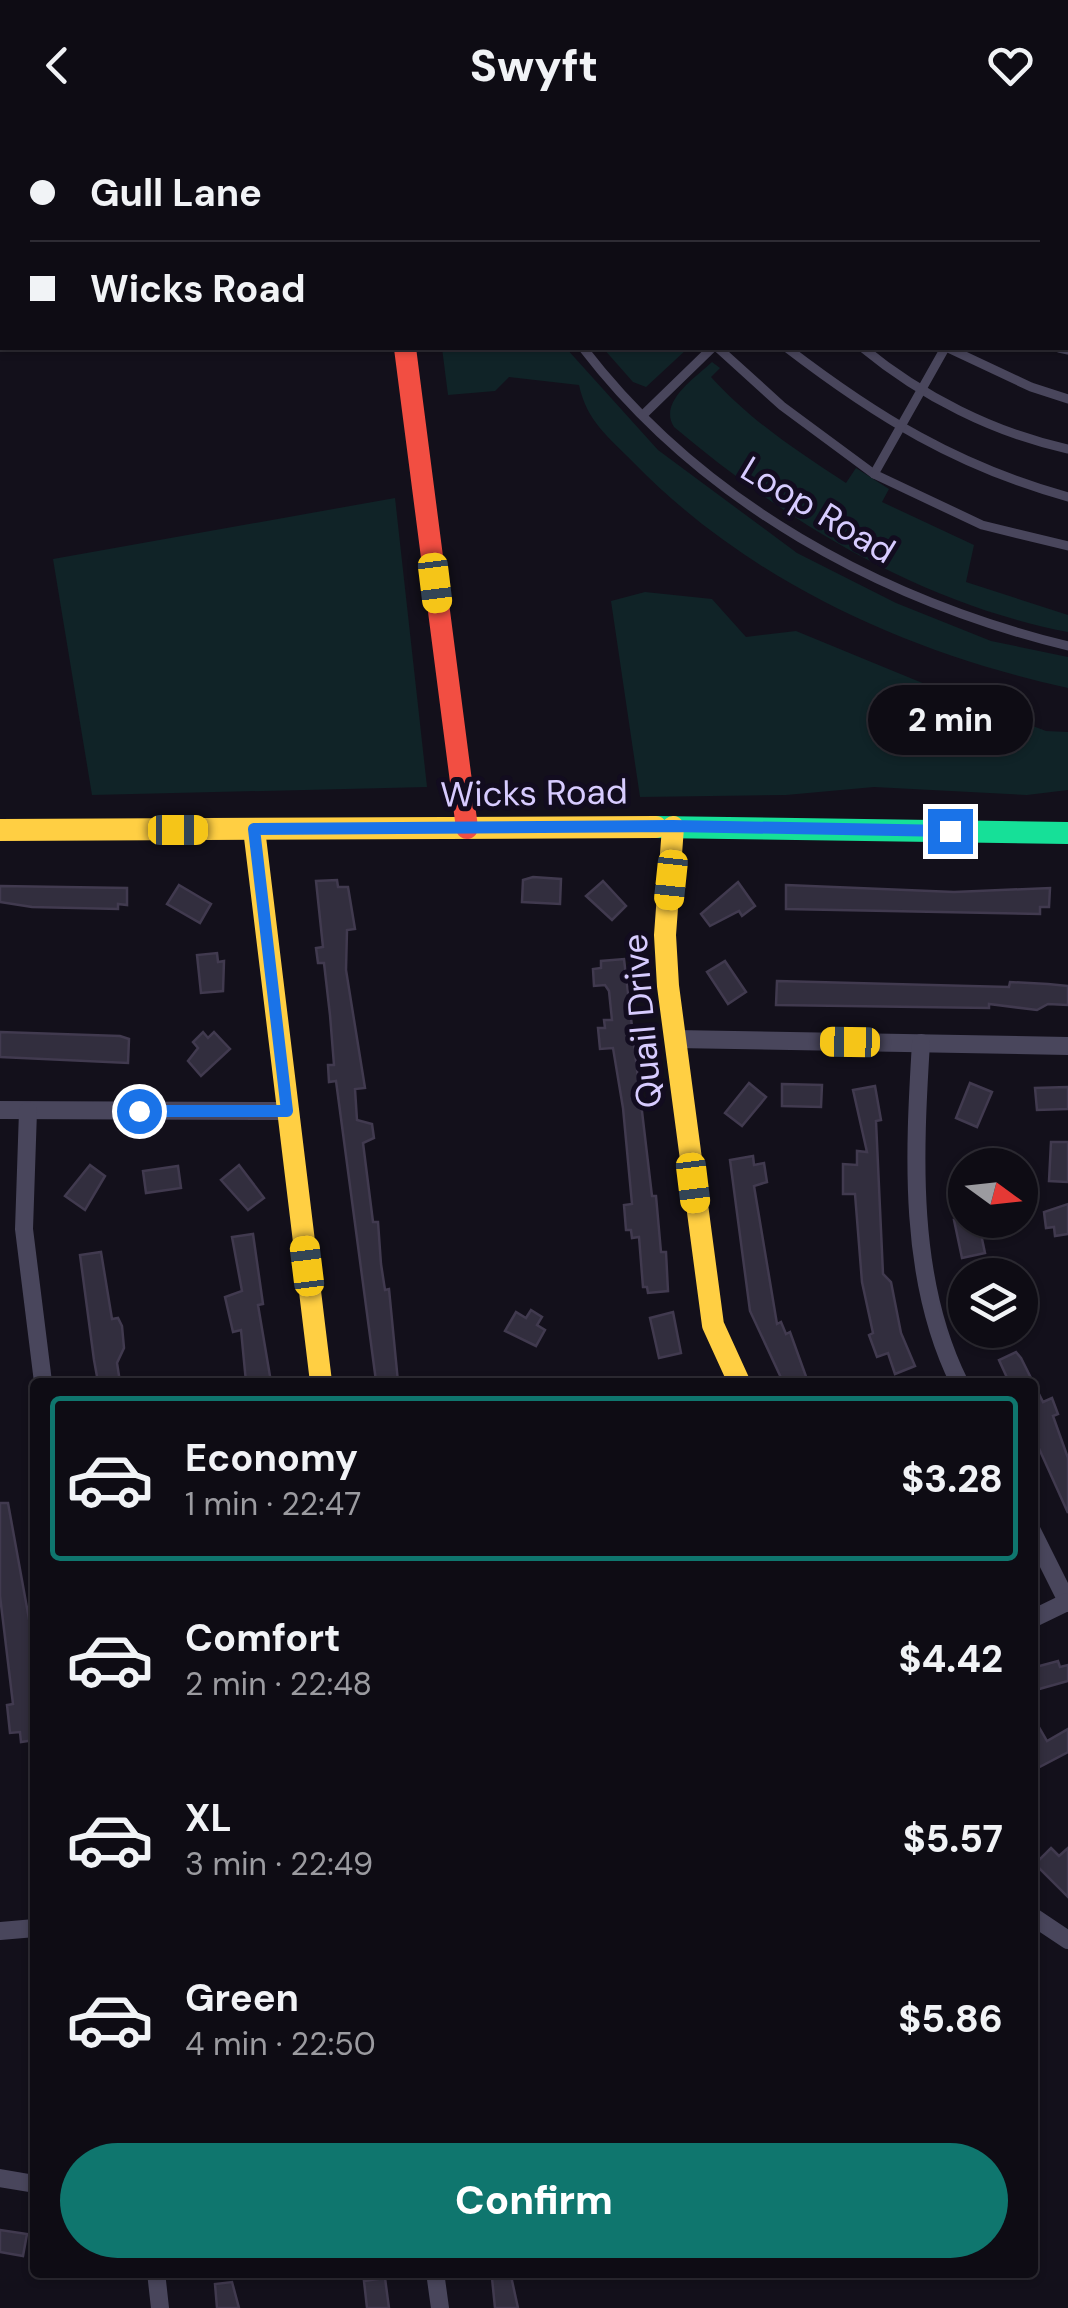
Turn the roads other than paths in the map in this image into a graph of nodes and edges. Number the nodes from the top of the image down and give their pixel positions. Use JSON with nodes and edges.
{"nodes":[{"id":1,"x":404,"y":350,"type":"edge"},
{"id":2,"x":586,"y":350,"type":"edge"},
{"id":3,"x":713,"y":350,"type":"edge"},
{"id":4,"x":717,"y":350,"type":"edge"},
{"id":5,"x":789,"y":350,"type":"edge"},
{"id":6,"x":866,"y":350,"type":"edge"},
{"id":7,"x":946,"y":350,"type":"edge"},
{"id":8,"x":951,"y":350,"type":"edge"},
{"id":9,"x":921,"y":390,"type":"junction"},
{"id":10,"x":1068,"y":399,"type":"edge"},
{"id":11,"x":643,"y":415,"type":"junction"},
{"id":12,"x":900,"y":427,"type":"junction"},
{"id":13,"x":1068,"y":450,"type":"edge"},
{"id":14,"x":874,"y":474,"type":"junction"},
{"id":15,"x":1068,"y":497,"type":"edge"},
{"id":16,"x":1068,"y":546,"type":"edge"},
{"id":17,"x":1068,"y":646,"type":"edge"},
{"id":18,"x":673,"y":826,"type":"junction"},
{"id":19,"x":467,"y":828,"type":"junction"},
{"id":20,"x":254,"y":829,"type":"junction"},
{"id":21,"x":0,"y":830,"type":"edge"},
{"id":22,"x":1068,"y":834,"type":"edge"},
{"id":23,"x":674,"y":1039,"type":"junction"},
{"id":24,"x":921,"y":1043,"type":"junction"},
{"id":25,"x":1068,"y":1046,"type":"edge"},
{"id":26,"x":0,"y":1110,"type":"edge"},
{"id":27,"x":28,"y":1111,"type":"junction"},
{"id":28,"x":287,"y":1111,"type":"junction"},
{"id":29,"x":43,"y":1378,"type":"edge"},
{"id":30,"x":321,"y":1378,"type":"edge"},
{"id":31,"x":737,"y":1378,"type":"edge"},
{"id":32,"x":958,"y":1378,"type":"edge"},
{"id":33,"x":1038,"y":1543,"type":"edge"},
{"id":34,"x":1068,"y":1602,"type":"edge"},
{"id":35,"x":1038,"y":1616,"type":"edge"},
{"id":36,"x":1038,"y":1920,"type":"edge"},
{"id":37,"x":30,"y":1928,"type":"edge"},
{"id":38,"x":0,"y":1931,"type":"edge"},
{"id":39,"x":1068,"y":1940,"type":"edge"},
{"id":40,"x":0,"y":2178,"type":"edge"},
{"id":41,"x":30,"y":2183,"type":"edge"},
{"id":42,"x":157,"y":2278,"type":"edge"},
{"id":43,"x":436,"y":2278,"type":"edge"},
{"id":44,"x":160,"y":2308,"type":"edge"},
{"id":45,"x":440,"y":2308,"type":"edge"}],
"edges":[{"from":1,"to":19,"type":"main road"},
{"from":2,"to":11,"type":"lane","name":"Loop Road"},
{"from":3,"to":11,"type":"lane"},
{"from":4,"to":14,"type":"lane"},
{"from":5,"to":12,"type":"lane"},
{"from":6,"to":9,"type":"lane"},
{"from":7,"to":9,"type":"lane"},
{"from":8,"to":10,"type":"lane"},
{"from":9,"to":12,"type":"lane"},
{"from":9,"to":13,"type":"lane"},
{"from":11,"to":17,"type":"lane","name":"Loop Road"},
{"from":12,"to":14,"type":"lane"},
{"from":12,"to":15,"type":"lane"},
{"from":14,"to":16,"type":"lane"},
{"from":18,"to":19,"type":"main road","name":"Wicks Road"},
{"from":18,"to":22,"type":"main road","name":"Wicks Road"},
{"from":18,"to":23,"type":"main road","name":"Quail Drive"},
{"from":19,"to":20,"type":"main road","name":"Wicks Road"},
{"from":20,"to":21,"type":"main road","name":"Wicks Road"},
{"from":20,"to":28,"type":"main road"},
{"from":23,"to":24,"type":"street"},
{"from":23,"to":31,"type":"main road","name":"Quail Drive"},
{"from":24,"to":25,"type":"street"},
{"from":24,"to":32,"type":"street"},
{"from":26,"to":27,"type":"street"},
{"from":27,"to":28,"type":"street"},
{"from":27,"to":29,"type":"street"},
{"from":28,"to":30,"type":"main road"},
{"from":33,"to":34,"type":"street"},
{"from":34,"to":35,"type":"street"},
{"from":36,"to":39,"type":"street"},
{"from":37,"to":38,"type":"street"},
{"from":40,"to":41,"type":"street"},
{"from":42,"to":44,"type":"street"},
{"from":43,"to":45,"type":"street"}]}
